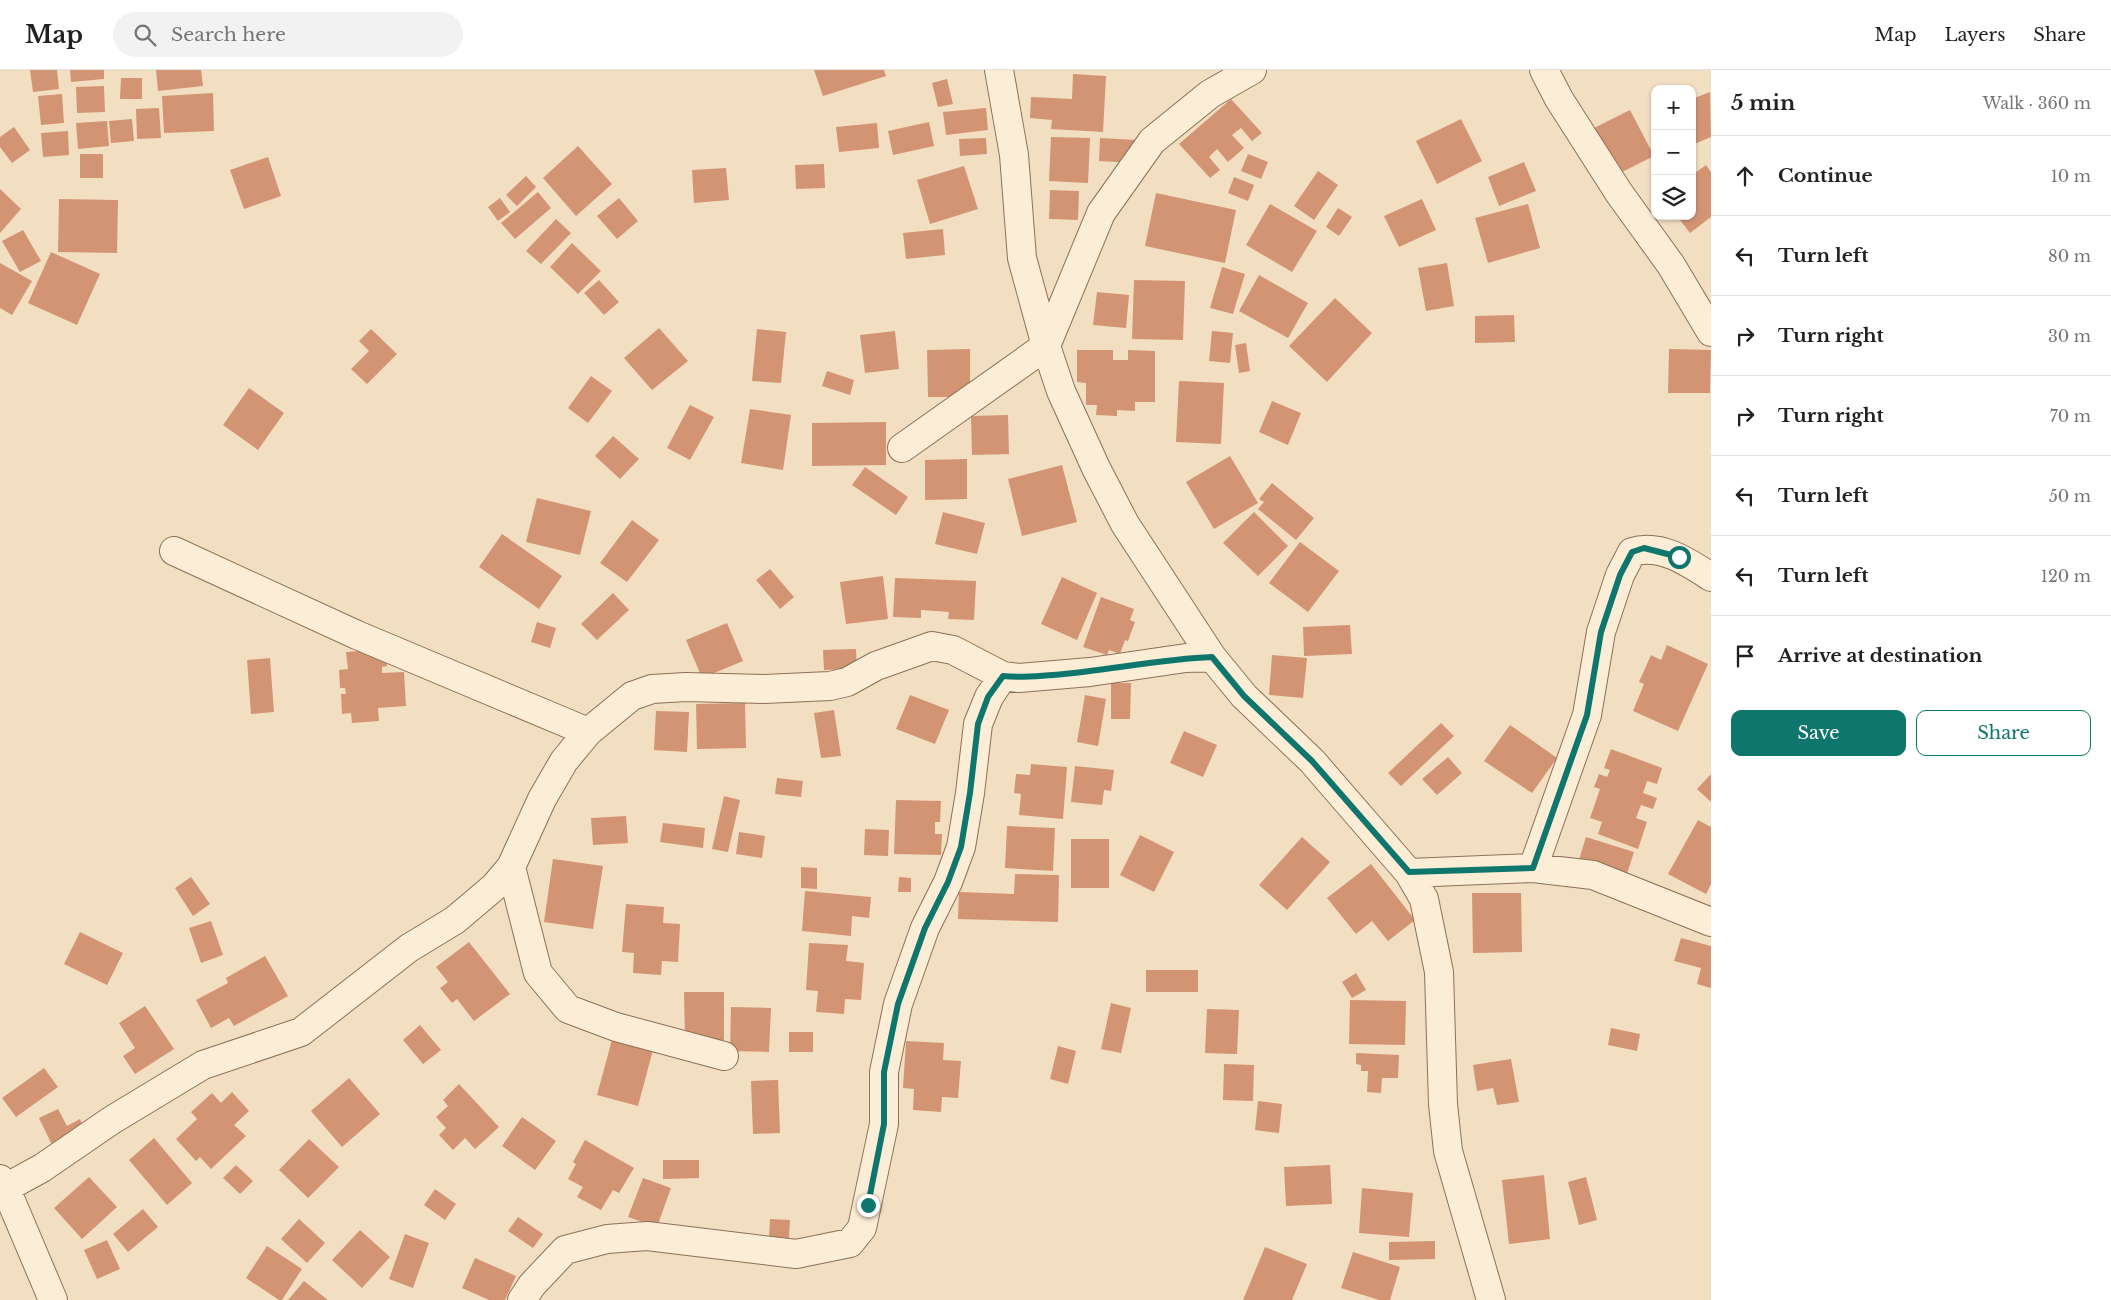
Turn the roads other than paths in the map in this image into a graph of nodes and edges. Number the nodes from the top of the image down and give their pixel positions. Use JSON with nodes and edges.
{"nodes":[{"id":1,"x":999,"y":70,"type":"edge"},
{"id":2,"x":1252,"y":70,"type":"edge"},
{"id":3,"x":1544,"y":70,"type":"edge"},
{"id":4,"x":1711,"y":332,"type":"edge"},
{"id":5,"x":1046,"y":346,"type":"junction"},
{"id":6,"x":902,"y":448,"type":"dead end"},
{"id":7,"x":174,"y":551,"type":"dead end"},
{"id":8,"x":1711,"y":577,"type":"edge"},
{"id":9,"x":1212,"y":657,"type":"junction"},
{"id":10,"x":1003,"y":676,"type":"junction"},
{"id":11,"x":588,"y":732,"type":"junction"},
{"id":12,"x":511,"y":867,"type":"junction"},
{"id":13,"x":1533,"y":868,"type":"junction"},
{"id":14,"x":1409,"y":872,"type":"junction"},
{"id":15,"x":1711,"y":922,"type":"edge"},
{"id":16,"x":724,"y":1056,"type":"dead end"},
{"id":17,"x":2,"y":1187,"type":"edge"},
{"id":18,"x":53,"y":1300,"type":"edge"},
{"id":19,"x":522,"y":1300,"type":"edge"},
{"id":20,"x":1491,"y":1300,"type":"edge"}],
"edges":[{"from":1,"to":5,"type":"street"},
{"from":2,"to":5,"type":"street"},
{"from":3,"to":4,"type":"street"},
{"from":5,"to":6,"type":"street"},
{"from":5,"to":9,"type":"street"},
{"from":7,"to":11,"type":"street"},
{"from":8,"to":13,"type":"street"},
{"from":9,"to":10,"type":"street"},
{"from":9,"to":14,"type":"street"},
{"from":10,"to":11,"type":"street"},
{"from":10,"to":19,"type":"street"},
{"from":11,"to":12,"type":"street"},
{"from":12,"to":16,"type":"street"},
{"from":12,"to":17,"type":"street"},
{"from":13,"to":14,"type":"street"},
{"from":13,"to":15,"type":"street"},
{"from":14,"to":20,"type":"street"},
{"from":17,"to":18,"type":"street"}]}
